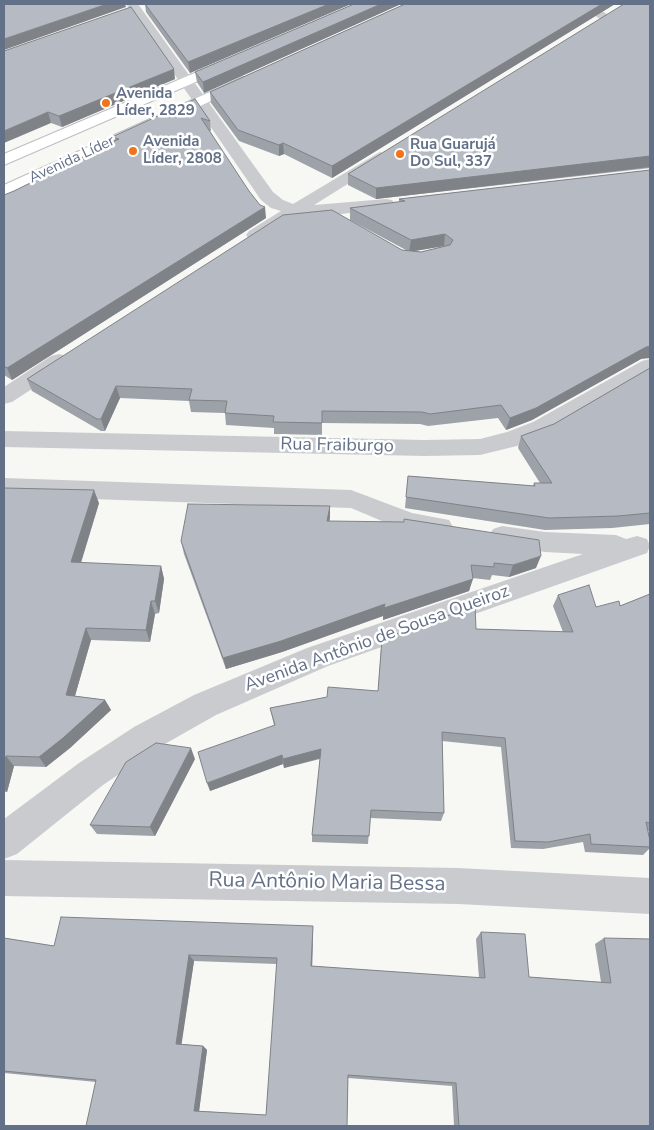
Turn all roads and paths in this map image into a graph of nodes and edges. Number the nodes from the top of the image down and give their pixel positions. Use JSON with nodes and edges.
{"nodes":[{"id":1,"x":151,"y":4,"type":"edge"},
{"id":2,"x":585,"y":4,"type":"edge"},
{"id":3,"x":131,"y":8,"type":"edge"},
{"id":4,"x":590,"y":26,"type":"edge"},
{"id":5,"x":241,"y":58,"type":"edge"},
{"id":6,"x":255,"y":76,"type":"edge"},
{"id":7,"x":187,"y":81,"type":"junction"},
{"id":8,"x":200,"y":101,"type":"junction"},
{"id":9,"x":395,"y":148,"type":"edge"},
{"id":10,"x":4,"y":160,"type":"edge"},
{"id":11,"x":4,"y":191,"type":"edge"},
{"id":12,"x":407,"y":202,"type":"edge"},
{"id":13,"x":295,"y":210,"type":"junction"},
{"id":14,"x":240,"y":243,"type":"edge"},
{"id":15,"x":70,"y":354,"type":"edge"},
{"id":16,"x":650,"y":366,"type":"edge"},
{"id":17,"x":4,"y":397,"type":"edge"},
{"id":18,"x":4,"y":439,"type":"edge"},
{"id":19,"x":4,"y":487,"type":"edge"},
{"id":20,"x":644,"y":545,"type":"edge"},
{"id":21,"x":4,"y":841,"type":"edge"},
{"id":22,"x":4,"y":878,"type":"edge"},
{"id":23,"x":650,"y":896,"type":"edge"}],
"edges":[{"from":1,"to":3,"type":"street"},
{"from":2,"to":4,"type":"street"},
{"from":3,"to":7,"type":"street"},
{"from":5,"to":7,"type":"main road","name":"Avenida Líder"},
{"from":6,"to":8,"type":"main road","name":"Avenida Líder"},
{"from":7,"to":8,"type":"street"},
{"from":7,"to":10,"type":"main road","name":"Avenida Líder"},
{"from":8,"to":11,"type":"main road","name":"Avenida Líder"},
{"from":8,"to":13,"type":"street"},
{"from":9,"to":13,"type":"street"},
{"from":12,"to":13,"type":"street"},
{"from":13,"to":14,"type":"street"},
{"from":15,"to":17,"type":"street"},
{"from":16,"to":18,"type":"street","name":"Rua Fraiburgo"},
{"from":19,"to":20,"type":"street"},
{"from":20,"to":21,"type":"street","name":"Avenida Antônio de Sousa Queiroz"},
{"from":22,"to":23,"type":"street","name":"Rua Antônio Maria Bessa"}]}
